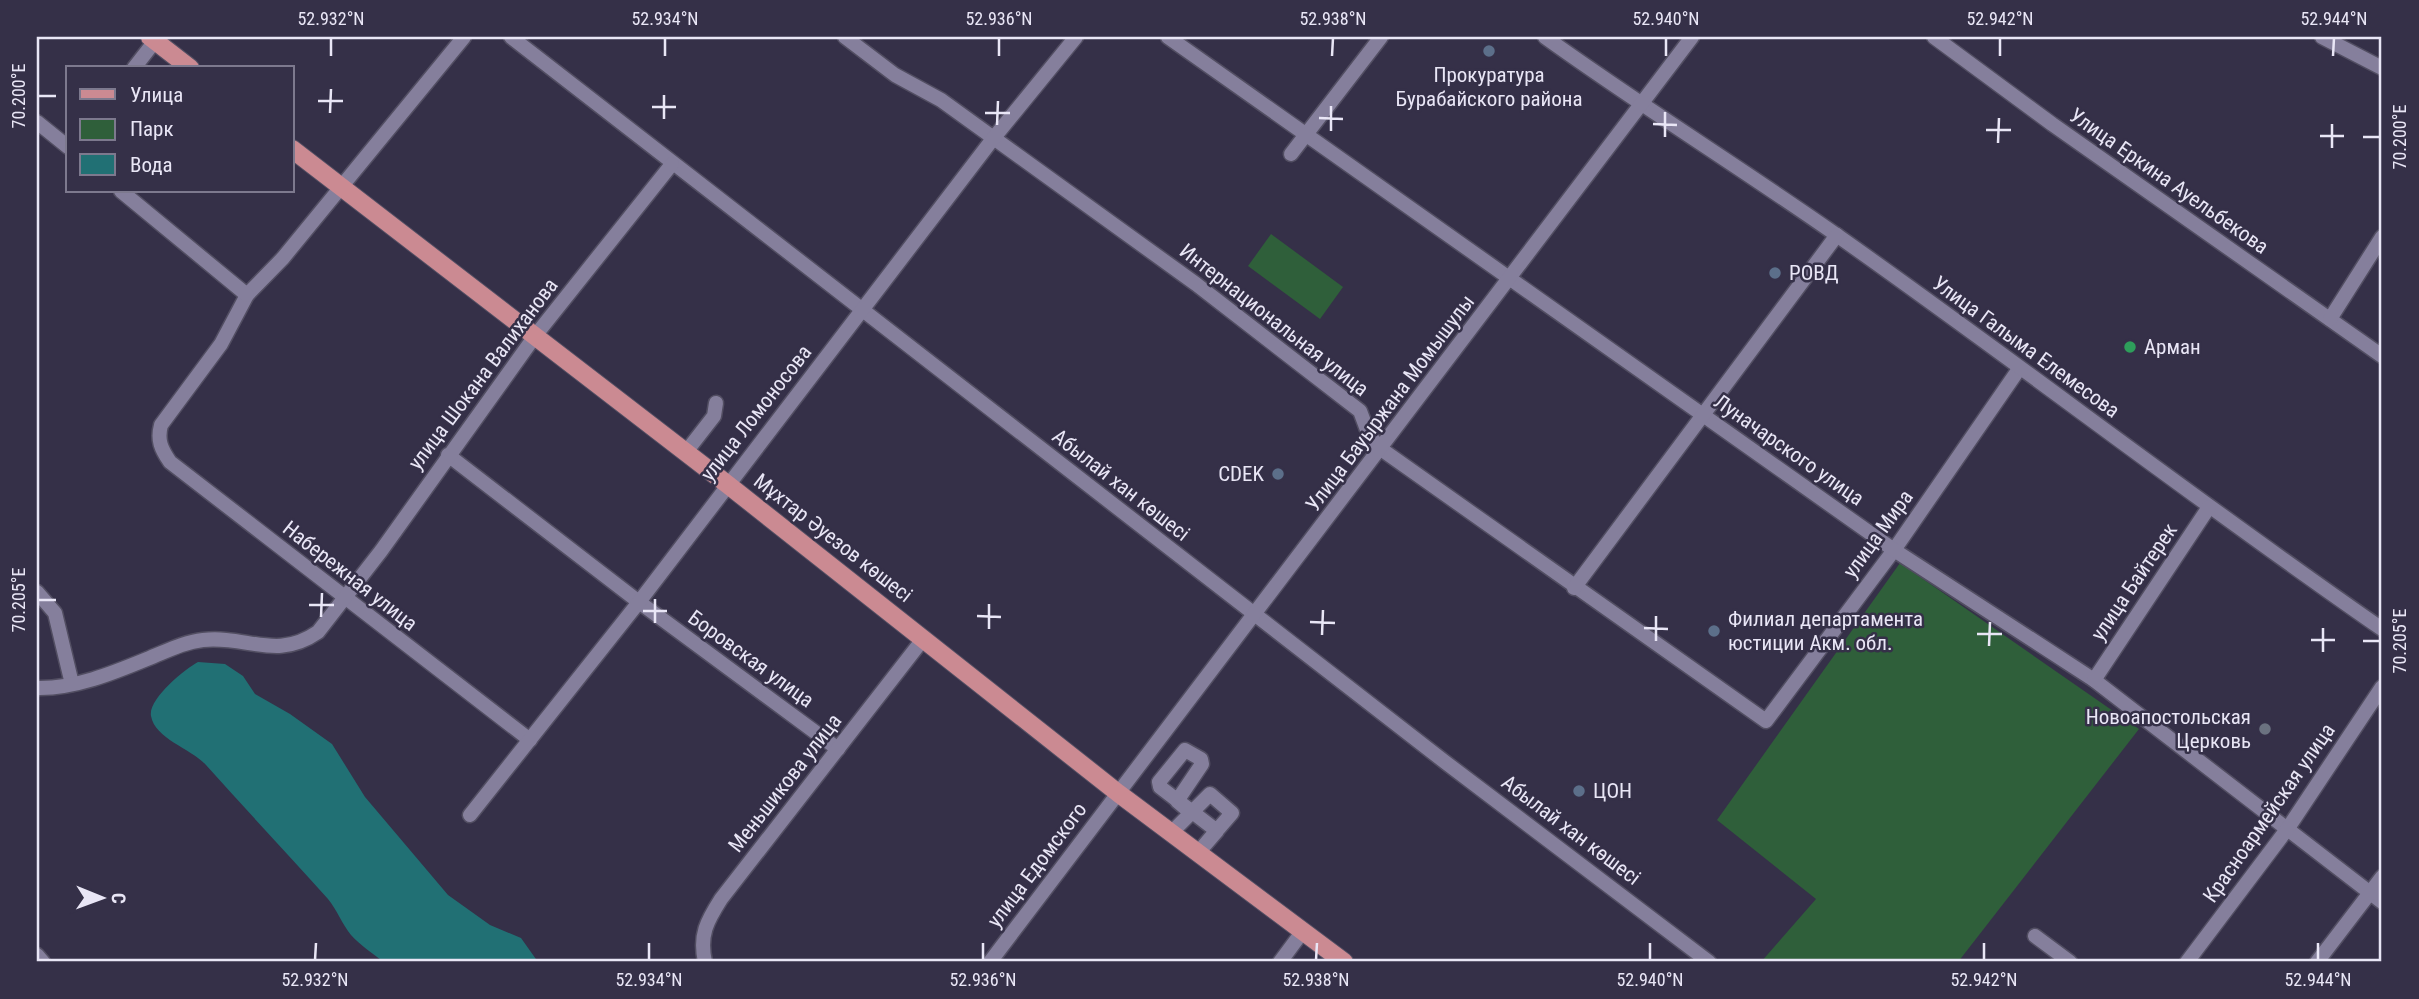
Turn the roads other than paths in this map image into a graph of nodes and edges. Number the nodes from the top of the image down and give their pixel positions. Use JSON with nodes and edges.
{"nodes":[{"id":1,"x":464,"y":37,"type":"edge"},
{"id":2,"x":511,"y":37,"type":"edge"},
{"id":3,"x":845,"y":37,"type":"edge"},
{"id":4,"x":1076,"y":37,"type":"edge"},
{"id":5,"x":1168,"y":37,"type":"edge"},
{"id":6,"x":1381,"y":37,"type":"edge"},
{"id":7,"x":1545,"y":37,"type":"edge"},
{"id":8,"x":1692,"y":37,"type":"edge"},
{"id":9,"x":1934,"y":37,"type":"edge"},
{"id":10,"x":2322,"y":37,"type":"edge"},
{"id":11,"x":153,"y":39,"type":"edge"},
{"id":12,"x":135,"y":66,"type":"edge"},
{"id":13,"x":187,"y":66,"type":"edge"},
{"id":14,"x":2382,"y":68,"type":"edge"},
{"id":15,"x":1640,"y":105,"type":"junction"},
{"id":16,"x":37,"y":122,"type":"edge"},
{"id":17,"x":1307,"y":134,"type":"junction"},
{"id":18,"x":992,"y":140,"type":"junction"},
{"id":19,"x":66,"y":145,"type":"edge"},
{"id":20,"x":294,"y":151,"type":"edge"},
{"id":21,"x":1291,"y":154,"type":"dead end"},
{"id":22,"x":672,"y":164,"type":"junction"},
{"id":23,"x":340,"y":187,"type":"junction"},
{"id":24,"x":122,"y":192,"type":"edge"},
{"id":25,"x":1837,"y":235,"type":"junction"},
{"id":26,"x":2382,"y":236,"type":"edge"},
{"id":27,"x":1511,"y":279,"type":"junction"},
{"id":28,"x":247,"y":295,"type":"junction"},
{"id":29,"x":862,"y":311,"type":"junction"},
{"id":30,"x":2330,"y":319,"type":"junction"},
{"id":31,"x":535,"y":336,"type":"junction"},
{"id":32,"x":2382,"y":356,"type":"edge"},
{"id":33,"x":2019,"y":369,"type":"junction"},
{"id":34,"x":716,"y":403,"type":"dead end"},
{"id":35,"x":1703,"y":415,"type":"junction"},
{"id":36,"x":1381,"y":449,"type":"junction"},
{"id":37,"x":686,"y":452,"type":"junction"},
{"id":38,"x":448,"y":455,"type":"junction"},
{"id":39,"x":727,"y":484,"type":"junction"},
{"id":40,"x":2209,"y":507,"type":"junction"},
{"id":41,"x":1894,"y":550,"type":"junction"},
{"id":42,"x":1574,"y":588,"type":"junction"},
{"id":43,"x":37,"y":592,"type":"edge"},
{"id":44,"x":345,"y":599,"type":"junction"},
{"id":45,"x":639,"y":602,"type":"junction"},
{"id":46,"x":1254,"y":615,"type":"junction"},
{"id":47,"x":2382,"y":629,"type":"edge"},
{"id":48,"x":924,"y":638,"type":"junction"},
{"id":49,"x":2094,"y":680,"type":"junction"},
{"id":50,"x":72,"y":684,"type":"junction"},
{"id":51,"x":2382,"y":687,"type":"edge"},
{"id":52,"x":37,"y":688,"type":"edge"},
{"id":53,"x":1766,"y":721,"type":"joint"},
{"id":54,"x":530,"y":740,"type":"junction"},
{"id":55,"x":838,"y":749,"type":"junction"},
{"id":56,"x":1118,"y":793,"type":"junction"},
{"id":57,"x":1177,"y":801,"type":"dead end"},
{"id":58,"x":1191,"y":813,"type":"junction"},
{"id":59,"x":470,"y":815,"type":"dead end"},
{"id":60,"x":2288,"y":828,"type":"junction"},
{"id":61,"x":1217,"y":831,"type":"junction"},
{"id":62,"x":1171,"y":833,"type":"junction"},
{"id":63,"x":1198,"y":853,"type":"junction"},
{"id":64,"x":2382,"y":877,"type":"edge"},
{"id":65,"x":2376,"y":897,"type":"edge"},
{"id":66,"x":1303,"y":931,"type":"junction"},
{"id":67,"x":2035,"y":936,"type":"dead end"},
{"id":68,"x":37,"y":955,"type":"edge"},
{"id":69,"x":43,"y":962,"type":"edge"},
{"id":70,"x":705,"y":962,"type":"edge"},
{"id":71,"x":990,"y":962,"type":"edge"},
{"id":72,"x":1280,"y":962,"type":"edge"},
{"id":73,"x":1344,"y":962,"type":"edge"},
{"id":74,"x":1709,"y":962,"type":"edge"},
{"id":75,"x":2070,"y":962,"type":"edge"},
{"id":76,"x":2187,"y":962,"type":"edge"},
{"id":77,"x":2317,"y":962,"type":"edge"}],
"edges":[{"from":1,"to":23,"type":"street"},
{"from":2,"to":22,"type":"street","name":"Абылай хан көшесі"},
{"from":3,"to":18,"type":"street","name":"Интернациональная улица"},
{"from":4,"to":18,"type":"street","name":"улица Ломоносова"},
{"from":5,"to":17,"type":"street","name":"Луначарского улица"},
{"from":6,"to":17,"type":"street"},
{"from":7,"to":15,"type":"street","name":"Улица Галыма Елемесова"},
{"from":8,"to":15,"type":"street","name":"Улица Бауыржана Момышулы"},
{"from":9,"to":30,"type":"street","name":"Улица Еркина Ауельбекова"},
{"from":10,"to":14,"type":"street"},
{"from":11,"to":12,"type":"street"},
{"from":11,"to":13,"type":"main road"},
{"from":15,"to":25,"type":"street","name":"Улица Галыма Елемесова"},
{"from":15,"to":27,"type":"street","name":"Улица Бауыржана Момышулы"},
{"from":16,"to":19,"type":"street"},
{"from":17,"to":21,"type":"street"},
{"from":17,"to":27,"type":"street","name":"Луначарского улица"},
{"from":18,"to":29,"type":"street","name":"улица Ломоносова"},
{"from":18,"to":36,"type":"street","name":"Интернациональная улица"},
{"from":20,"to":23,"type":"main road","name":"Мұхтар Әуезов көшесі"},
{"from":22,"to":29,"type":"street","name":"Абылай хан көшесі"},
{"from":22,"to":31,"type":"street","name":"улица Шокана Валиханова"},
{"from":23,"to":28,"type":"street"},
{"from":23,"to":31,"type":"main road","name":"Мұхтар Әуезов көшесі"},
{"from":24,"to":28,"type":"street"},
{"from":25,"to":33,"type":"street","name":"Улица Галыма Елемесова"},
{"from":25,"to":35,"type":"street"},
{"from":26,"to":30,"type":"street"},
{"from":27,"to":35,"type":"street","name":"Луначарского улица"},
{"from":27,"to":36,"type":"street","name":"Улица Бауыржана Момышулы"},
{"from":28,"to":44,"type":"street","name":"Набережная улица"},
{"from":29,"to":39,"type":"street","name":"улица Ломоносова"},
{"from":29,"to":46,"type":"street","name":"Абылай хан көшесі"},
{"from":30,"to":32,"type":"street","name":"Улица Еркина Ауельбекова"},
{"from":31,"to":37,"type":"main road","name":"Мұхтар Әуезов көшесі"},
{"from":31,"to":38,"type":"street","name":"улица Шокана Валиханова"},
{"from":33,"to":40,"type":"street","name":"Улица Галыма Елемесова"},
{"from":33,"to":41,"type":"street","name":"улица Мира"},
{"from":34,"to":37,"type":"street"},
{"from":35,"to":41,"type":"street","name":"Луначарского улица"},
{"from":35,"to":42,"type":"street"},
{"from":36,"to":42,"type":"street","name":"Интернациональная улица"},
{"from":36,"to":46,"type":"street","name":"Улица Бауыржана Момышулы"},
{"from":37,"to":39,"type":"main road","name":"Мұхтар Әуезов көшесі"},
{"from":38,"to":44,"type":"street","name":"улица Шокана Валиханова"},
{"from":38,"to":45,"type":"street","name":"Боровская улица"},
{"from":39,"to":45,"type":"street","name":"улица Ломоносова"},
{"from":39,"to":48,"type":"main road","name":"Мұхтар Әуезов көшесі"},
{"from":40,"to":47,"type":"street","name":"Улица Галыма Елемесова"},
{"from":40,"to":49,"type":"street","name":"улица Байтерек"},
{"from":41,"to":49,"type":"street","name":"Луначарского улица"},
{"from":41,"to":53,"type":"street","name":"улица Мира"},
{"from":42,"to":53,"type":"street","name":"Интернациональная улица"},
{"from":43,"to":50,"type":"street"},
{"from":44,"to":50,"type":"street","name":"улица Шокана Валиханова"},
{"from":44,"to":54,"type":"street","name":"Набережная улица"},
{"from":45,"to":54,"type":"street","name":"улица Ломоносова"},
{"from":45,"to":55,"type":"street","name":"Боровская улица"},
{"from":46,"to":56,"type":"street","name":"Улица Бауыржана Момышулы"},
{"from":46,"to":74,"type":"street","name":"Абылай хан көшесі"},
{"from":48,"to":55,"type":"street","name":"Меньшикова улица"},
{"from":48,"to":56,"type":"main road","name":"Мұхтар Әуезов көшесі"},
{"from":49,"to":60,"type":"street","name":"Луначарского улица"},
{"from":50,"to":52,"type":"street","name":"улица Шокана Валиханова"},
{"from":51,"to":60,"type":"street","name":"Красноармейская улица"},
{"from":54,"to":59,"type":"street","name":"улица Ломоносова"},
{"from":55,"to":70,"type":"street","name":"Меньшикова улица"},
{"from":56,"to":62,"type":"main road","name":"Мұхтар Әуезов көшесі"},
{"from":56,"to":71,"type":"street","name":"улица Едомского"},
{"from":57,"to":58,"type":"street"},
{"from":58,"to":61,"type":"street"},
{"from":58,"to":61,"type":"street"},
{"from":58,"to":62,"type":"street"},
{"from":60,"to":65,"type":"street","name":"Луначарского улица"},
{"from":60,"to":76,"type":"street","name":"Красноармейская улица"},
{"from":61,"to":63,"type":"street"},
{"from":62,"to":63,"type":"main road","name":"Мұхтар Әуезов көшесі"},
{"from":63,"to":66,"type":"main road","name":"Мұхтар Әуезов көшесі"},
{"from":64,"to":65,"type":"street"},
{"from":65,"to":77,"type":"street"},
{"from":66,"to":72,"type":"street"},
{"from":66,"to":73,"type":"main road","name":"Мұхтар Әуезов көшесі"},
{"from":67,"to":75,"type":"street"},
{"from":68,"to":69,"type":"street"}]}
